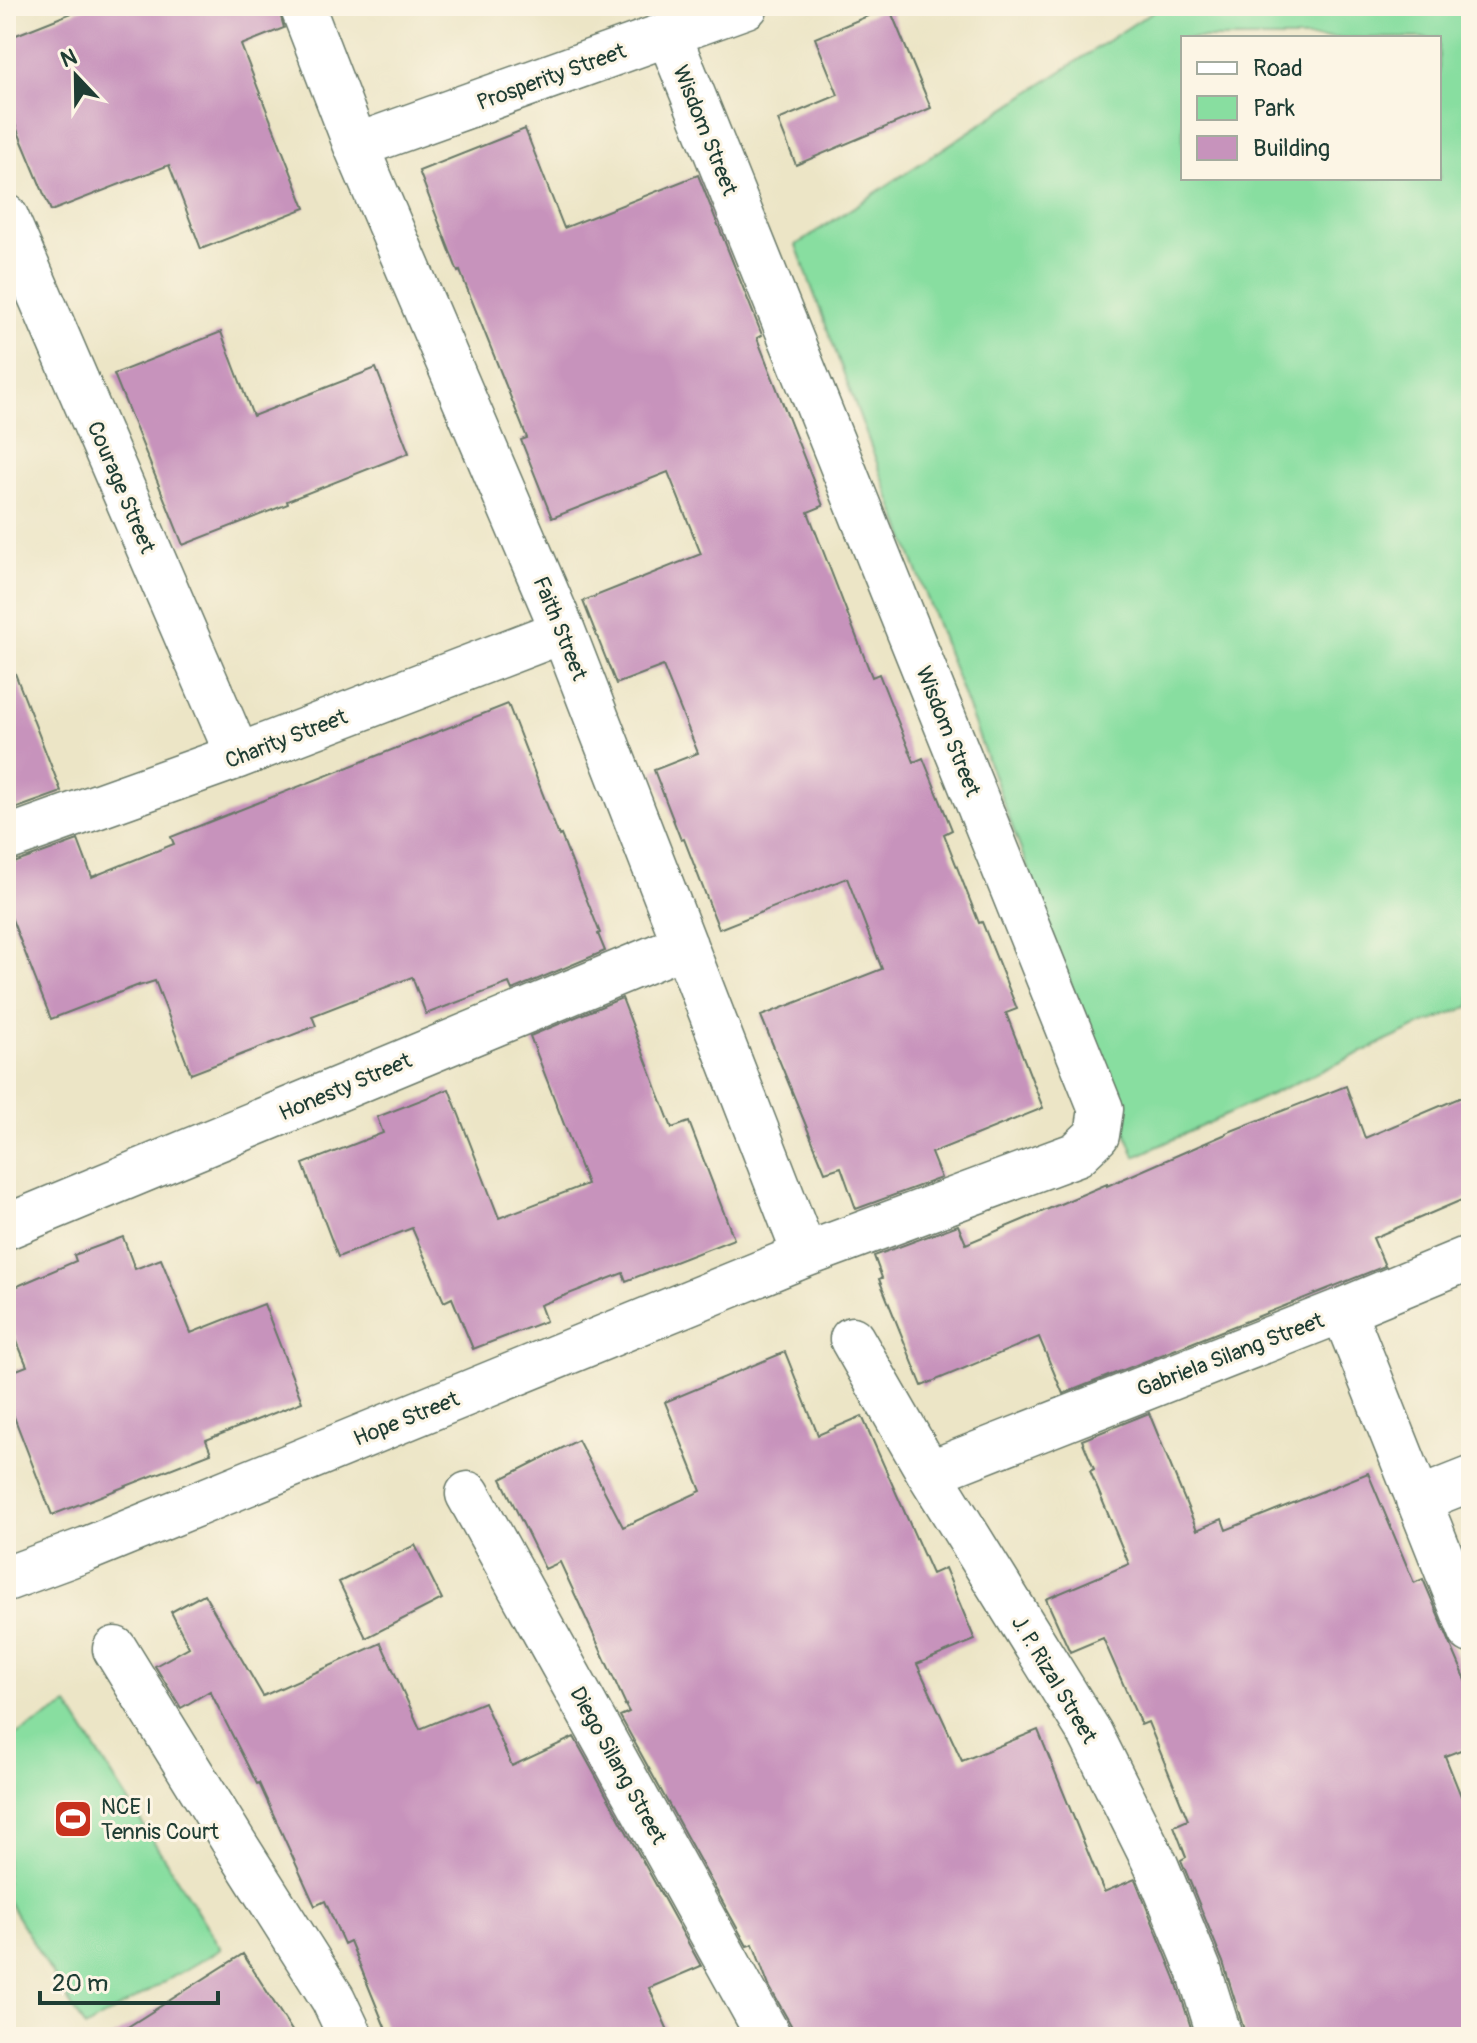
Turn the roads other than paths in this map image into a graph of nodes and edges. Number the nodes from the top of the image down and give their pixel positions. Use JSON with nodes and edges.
{"nodes":[{"id":1,"x":302,"y":6,"type":"edge"},
{"id":2,"x":746,"y":6,"type":"edge"},
{"id":3,"x":668,"y":33,"type":"junction"},
{"id":4,"x":356,"y":146,"type":"junction"},
{"id":5,"x":6,"y":217,"type":"edge"},
{"id":6,"x":563,"y":631,"type":"junction"},
{"id":7,"x":238,"y":756,"type":"junction"},
{"id":8,"x":6,"y":839,"type":"edge"},
{"id":9,"x":685,"y":945,"type":"junction"},
{"id":10,"x":6,"y":1227,"type":"edge"},
{"id":11,"x":805,"y":1255,"type":"junction"},
{"id":12,"x":1471,"y":1257,"type":"edge"},
{"id":13,"x":1343,"y":1310,"type":"junction"},
{"id":14,"x":852,"y":1339,"type":"dead end"},
{"id":15,"x":929,"y":1473,"type":"junction"},
{"id":16,"x":1471,"y":1479,"type":"edge"},
{"id":17,"x":468,"y":1494,"type":"dead end"},
{"id":18,"x":1418,"y":1500,"type":"junction"},
{"id":19,"x":6,"y":1579,"type":"edge"},
{"id":20,"x":1471,"y":1631,"type":"edge"},
{"id":21,"x":115,"y":1649,"type":"dead end"},
{"id":22,"x":351,"y":2037,"type":"edge"},
{"id":23,"x":769,"y":2037,"type":"edge"},
{"id":24,"x":1220,"y":2037,"type":"edge"}],
"edges":[{"from":1,"to":4,"type":"street","name":"Faith Street"},
{"from":2,"to":3,"type":"street","name":"Prosperity Street"},
{"from":3,"to":4,"type":"street","name":"Prosperity Street"},
{"from":3,"to":11,"type":"street","name":"Wisdom Street"},
{"from":4,"to":6,"type":"street","name":"Faith Street"},
{"from":5,"to":7,"type":"street","name":"Courage Street"},
{"from":6,"to":7,"type":"street","name":"Charity Street"},
{"from":6,"to":9,"type":"street","name":"Faith Street"},
{"from":7,"to":8,"type":"street","name":"Charity Street"},
{"from":9,"to":10,"type":"street","name":"Honesty Street"},
{"from":9,"to":11,"type":"street","name":"Faith Street"},
{"from":11,"to":19,"type":"street","name":"Hope Street"},
{"from":12,"to":13,"type":"street"},
{"from":13,"to":15,"type":"street","name":"Gabriela Silang Street"},
{"from":13,"to":18,"type":"street","name":"Gabriela Silang Street"},
{"from":14,"to":15,"type":"street","name":"J. P. Rizal Street"},
{"from":15,"to":24,"type":"street","name":"J. P. Rizal Street"},
{"from":16,"to":18,"type":"street"},
{"from":17,"to":23,"type":"street","name":"Diego Silang Street"},
{"from":18,"to":20,"type":"street","name":"Gabriela Silang Street"},
{"from":21,"to":22,"type":"street"}]}
